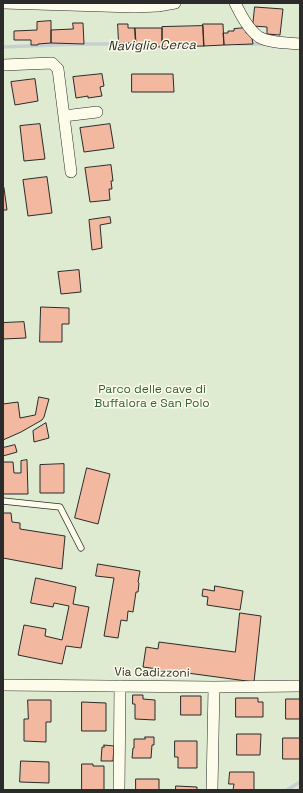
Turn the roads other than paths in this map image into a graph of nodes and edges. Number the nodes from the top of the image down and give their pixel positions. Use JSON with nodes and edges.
{"nodes":[{"id":1,"x":3,"y":3,"type":"edge"},
{"id":2,"x":175,"y":3,"type":"edge"},
{"id":3,"x":236,"y":3,"type":"edge"},
{"id":4,"x":134,"y":5,"type":"edge"},
{"id":5,"x":300,"y":44,"type":"edge"},
{"id":6,"x":3,"y":65,"type":"edge"},
{"id":7,"x":97,"y":112,"type":"dead end"},
{"id":8,"x":64,"y":116,"type":"junction"},
{"id":9,"x":71,"y":172,"type":"dead end"},
{"id":10,"x":3,"y":501,"type":"edge"},
{"id":11,"x":81,"y":548,"type":"dead end"},
{"id":12,"x":3,"y":685,"type":"edge"},
{"id":13,"x":120,"y":686,"type":"junction"},
{"id":14,"x":300,"y":686,"type":"edge"},
{"id":15,"x":214,"y":687,"type":"junction"},
{"id":16,"x":118,"y":790,"type":"edge"},
{"id":17,"x":212,"y":790,"type":"edge"}],
"edges":[{"from":1,"to":4,"type":"street"},
{"from":2,"to":4,"type":"street"},
{"from":3,"to":5,"type":"street"},
{"from":6,"to":8,"type":"street"},
{"from":7,"to":8,"type":"street"},
{"from":8,"to":9,"type":"street"},
{"from":10,"to":11,"type":"lane"},
{"from":12,"to":13,"type":"street","name":"Via Cadizzoni"},
{"from":13,"to":15,"type":"street","name":"Via Cadizzoni"},
{"from":13,"to":16,"type":"street"},
{"from":14,"to":15,"type":"street","name":"Via Cadizzoni"},
{"from":15,"to":17,"type":"street"}]}
